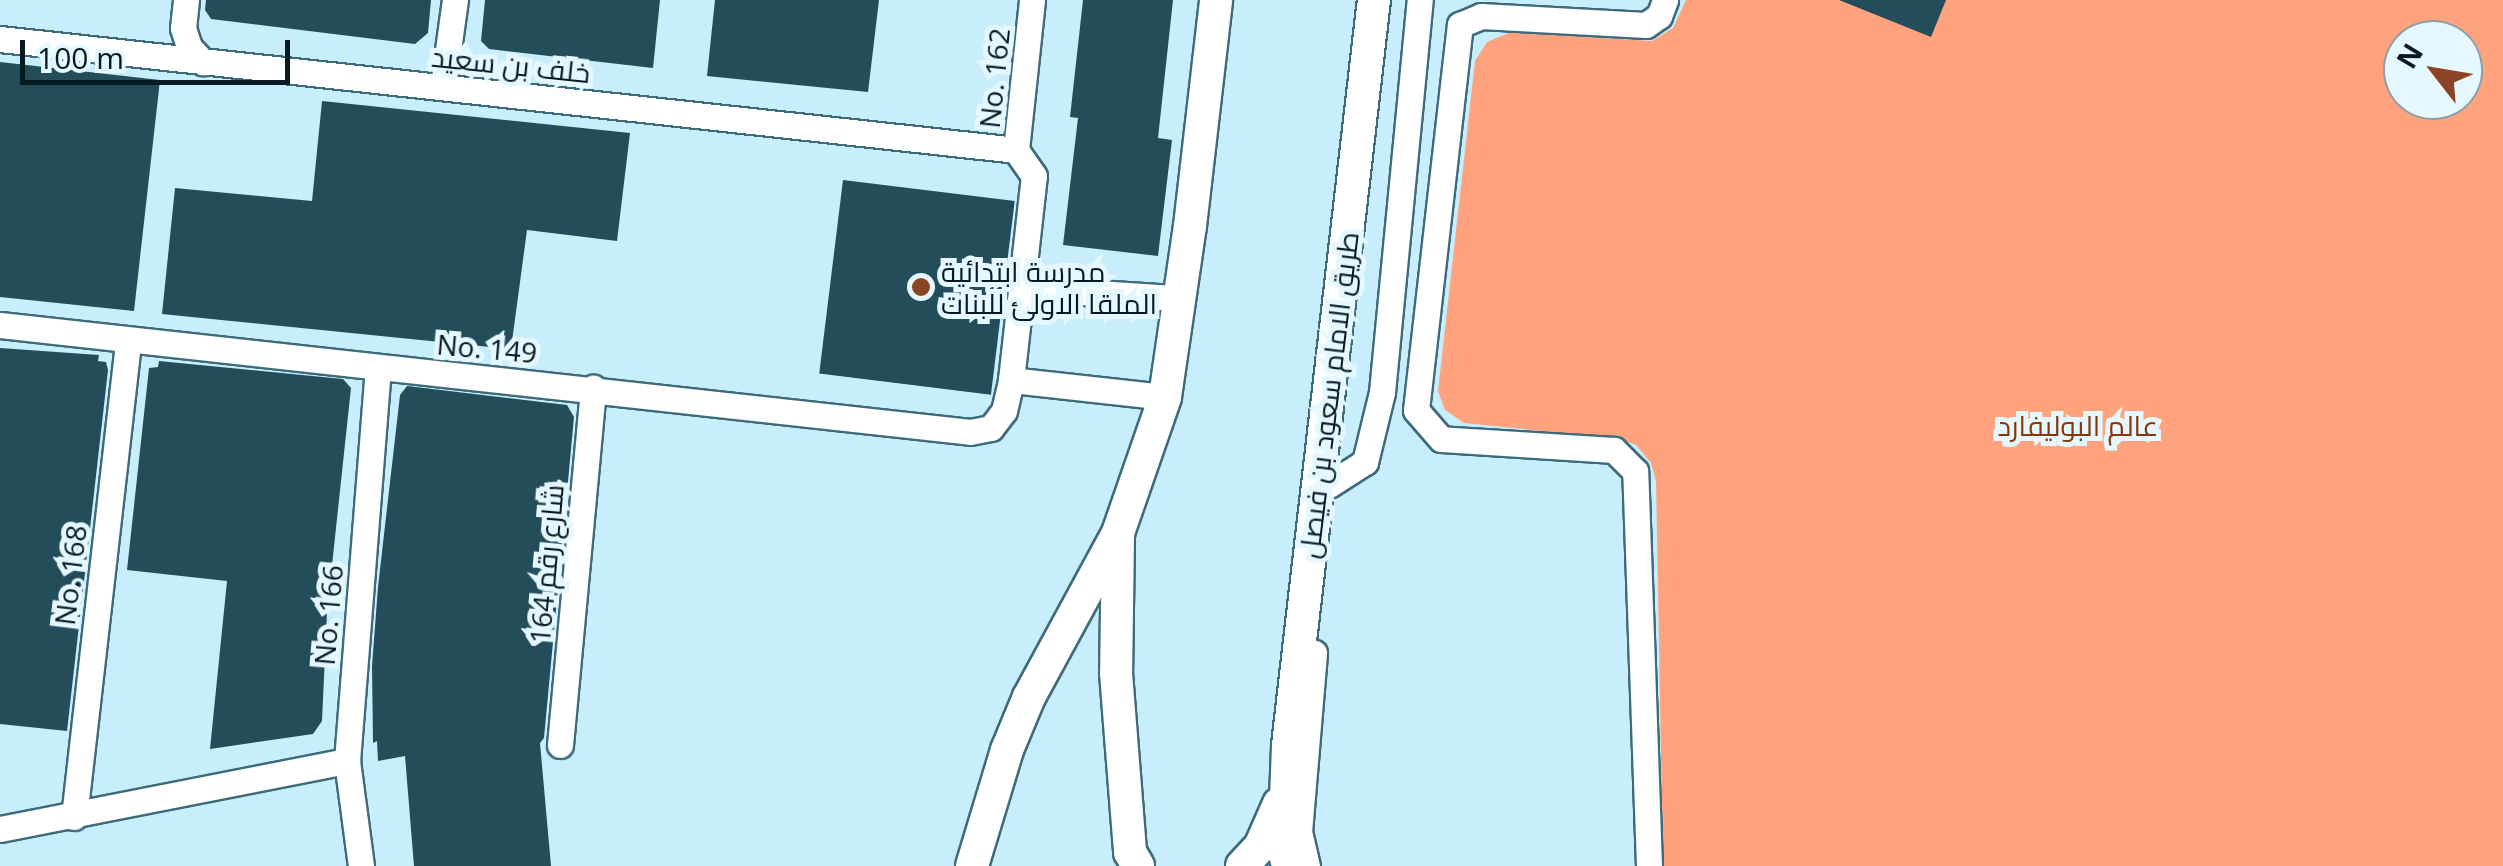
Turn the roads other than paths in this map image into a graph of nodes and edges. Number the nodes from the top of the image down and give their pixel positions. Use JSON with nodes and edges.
{"nodes":[{"id":1,"x":186,"y":0,"type":"edge"},
{"id":2,"x":455,"y":0,"type":"edge"},
{"id":3,"x":1032,"y":0,"type":"edge"},
{"id":4,"x":1216,"y":0,"type":"edge"},
{"id":5,"x":1354,"y":0,"type":"edge"},
{"id":6,"x":1374,"y":0,"type":"edge"},
{"id":7,"x":1386,"y":0,"type":"edge"},
{"id":8,"x":1420,"y":0,"type":"edge"},
{"id":9,"x":1665,"y":0,"type":"edge"},
{"id":10,"x":0,"y":39,"type":"edge"},
{"id":11,"x":203,"y":62,"type":"junction"},
{"id":12,"x":444,"y":86,"type":"junction"},
{"id":13,"x":1016,"y":150,"type":"junction"},
{"id":14,"x":1022,"y":288,"type":"junction"},
{"id":15,"x":1177,"y":298,"type":"junction"},
{"id":16,"x":0,"y":325,"type":"edge"},
{"id":17,"x":128,"y":340,"type":"junction"},
{"id":18,"x":378,"y":369,"type":"junction"},
{"id":19,"x":1011,"y":380,"type":"junction"},
{"id":20,"x":593,"y":388,"type":"junction"},
{"id":21,"x":1164,"y":398,"type":"junction"},
{"id":22,"x":970,"y":432,"type":"joint"},
{"id":23,"x":1322,"y":496,"type":"junction"},
{"id":24,"x":1118,"y":532,"type":"junction"},
{"id":25,"x":560,"y":745,"type":"dead end"},
{"id":26,"x":347,"y":761,"type":"junction"},
{"id":27,"x":1285,"y":790,"type":"junction"},
{"id":28,"x":74,"y":817,"type":"junction"},
{"id":29,"x":0,"y":829,"type":"edge"},
{"id":30,"x":361,"y":866,"type":"edge"},
{"id":31,"x":972,"y":866,"type":"edge"},
{"id":32,"x":1138,"y":866,"type":"edge"},
{"id":33,"x":1242,"y":866,"type":"edge"},
{"id":34,"x":1288,"y":866,"type":"edge"},
{"id":35,"x":1306,"y":866,"type":"edge"},
{"id":36,"x":1649,"y":866,"type":"edge"}],
"edges":[{"from":1,"to":11,"type":"street"},
{"from":2,"to":12,"type":"street"},
{"from":3,"to":13,"type":"street","name":"No. 162"},
{"from":4,"to":15,"type":"main road"},
{"from":5,"to":23,"type":"main road"},
{"from":6,"to":23,"type":"main road","name":"طريق الامام سعود بن فيصل"},
{"from":7,"to":23,"type":"street"},
{"from":8,"to":23,"type":"street"},
{"from":9,"to":36,"type":"street"},
{"from":10,"to":11,"type":"street","name":"خلف بن سعيد"},
{"from":11,"to":12,"type":"street","name":"خلف بن سعيد"},
{"from":12,"to":13,"type":"street","name":"خلف بن سعيد"},
{"from":13,"to":14,"type":"street","name":"No. 162"},
{"from":14,"to":15,"type":"street"},
{"from":14,"to":19,"type":"street","name":"No. 162"},
{"from":15,"to":21,"type":"main road"},
{"from":16,"to":17,"type":"street","name":"No. 149"},
{"from":17,"to":18,"type":"street","name":"No. 149"},
{"from":17,"to":28,"type":"street","name":"No. 168"},
{"from":18,"to":20,"type":"street","name":"No. 149"},
{"from":18,"to":26,"type":"street","name":"No. 166"},
{"from":19,"to":21,"type":"street"},
{"from":19,"to":22,"type":"street","name":"No. 162"},
{"from":20,"to":22,"type":"street","name":"No. 149"},
{"from":20,"to":25,"type":"street","name":"شارع رقم 164"},
{"from":21,"to":24,"type":"main road"},
{"from":23,"to":27,"type":"main road","name":"طريق الامام سعود بن فيصل"},
{"from":23,"to":35,"type":"street"},
{"from":24,"to":31,"type":"main road"},
{"from":24,"to":32,"type":"main road"},
{"from":26,"to":28,"type":"street"},
{"from":26,"to":30,"type":"street","name":"No. 166"},
{"from":27,"to":33,"type":"main road"},
{"from":27,"to":34,"type":"main road"},
{"from":28,"to":29,"type":"street"}]}
